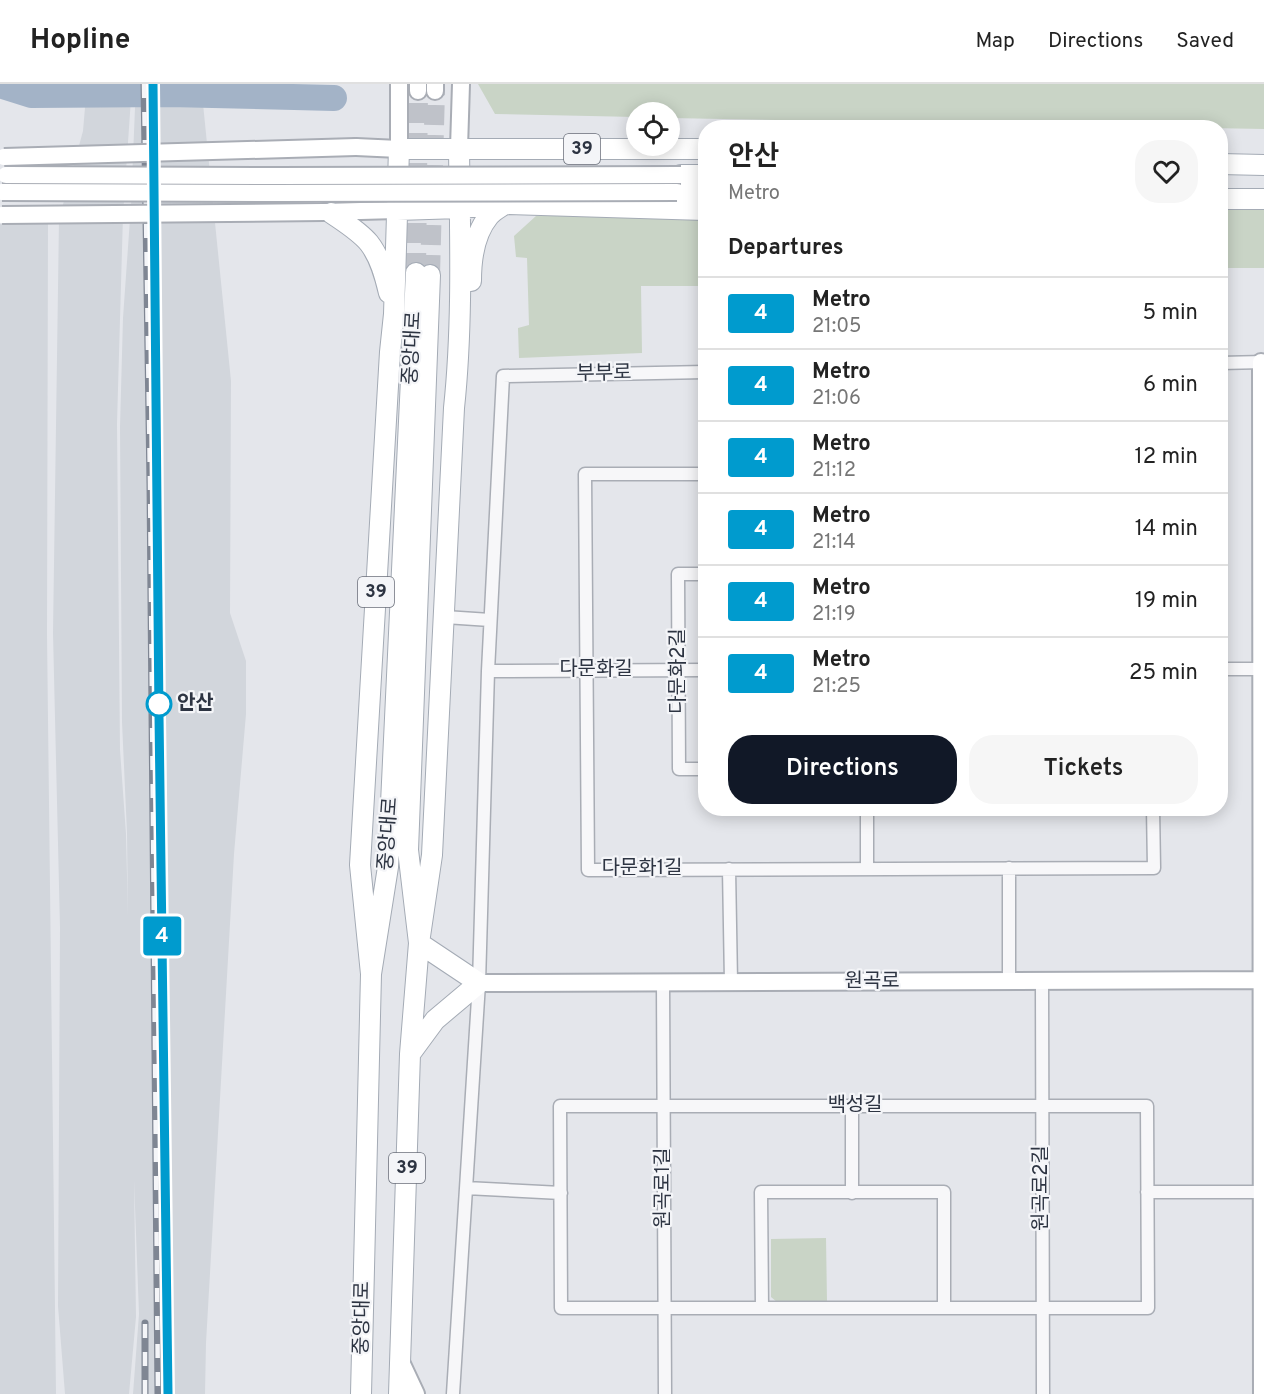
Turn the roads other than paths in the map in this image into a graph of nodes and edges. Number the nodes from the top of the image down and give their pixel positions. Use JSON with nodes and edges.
{"nodes":[{"id":1,"x":399,"y":84,"type":"edge"},
{"id":2,"x":461,"y":84,"type":"edge"},
{"id":3,"x":459,"y":148,"type":"junction"},
{"id":4,"x":399,"y":149,"type":"junction"},
{"id":5,"x":698,"y":149,"type":"edge"},
{"id":6,"x":2,"y":157,"type":"edge"},
{"id":7,"x":1228,"y":164,"type":"edge"},
{"id":8,"x":1264,"y":165,"type":"edge"},
{"id":9,"x":3,"y":175,"type":"edge"},
{"id":10,"x":698,"y":177,"type":"edge"},
{"id":11,"x":679,"y":183,"type":"junction"},
{"id":12,"x":698,"y":190,"type":"edge"},
{"id":13,"x":1,"y":192,"type":"edge"},
{"id":14,"x":1228,"y":199,"type":"edge"},
{"id":15,"x":1264,"y":199,"type":"edge"},
{"id":16,"x":505,"y":204,"type":"junction"},
{"id":17,"x":460,"y":208,"type":"junction"},
{"id":18,"x":397,"y":210,"type":"junction"},
{"id":19,"x":698,"y":210,"type":"edge"},
{"id":20,"x":327,"y":212,"type":"junction"},
{"id":21,"x":1,"y":215,"type":"edge"},
{"id":22,"x":394,"y":314,"type":"junction"},
{"id":23,"x":1262,"y":362,"type":"edge"},
{"id":24,"x":1228,"y":363,"type":"edge"},
{"id":25,"x":698,"y":372,"type":"edge"},
{"id":26,"x":457,"y":375,"type":"junction"},
{"id":27,"x":698,"y":474,"type":"edge"},
{"id":28,"x":698,"y":574,"type":"edge"},
{"id":29,"x":445,"y":617,"type":"dead end"},
{"id":30,"x":490,"y":620,"type":"junction"},
{"id":31,"x":1228,"y":669,"type":"edge"},
{"id":32,"x":1261,"y":669,"type":"junction"},
{"id":33,"x":586,"y":670,"type":"junction"},
{"id":34,"x":679,"y":670,"type":"junction"},
{"id":35,"x":698,"y":670,"type":"edge"},
{"id":36,"x":488,"y":671,"type":"junction"},
{"id":37,"x":1263,"y":736,"type":"edge"},
{"id":38,"x":698,"y":769,"type":"edge"},
{"id":39,"x":867,"y":816,"type":"edge"},
{"id":40,"x":1153,"y":816,"type":"edge"},
{"id":41,"x":1009,"y":868,"type":"junction"},
{"id":42,"x":729,"y":869,"type":"junction"},
{"id":43,"x":867,"y":869,"type":"junction"},
{"id":44,"x":419,"y":943,"type":"junction"},
{"id":45,"x":371,"y":974,"type":"junction"},
{"id":46,"x":1263,"y":980,"type":"edge"},
{"id":47,"x":1009,"y":981,"type":"junction"},
{"id":48,"x":1042,"y":981,"type":"junction"},
{"id":49,"x":731,"y":982,"type":"junction"},
{"id":50,"x":479,"y":983,"type":"junction"},
{"id":51,"x":663,"y":983,"type":"junction"},
{"id":52,"x":1263,"y":1043,"type":"edge"},
{"id":53,"x":410,"y":1054,"type":"junction"},
{"id":54,"x":663,"y":1106,"type":"junction"},
{"id":55,"x":852,"y":1106,"type":"junction"},
{"id":56,"x":1042,"y":1106,"type":"junction"},
{"id":57,"x":1263,"y":1130,"type":"edge"},
{"id":58,"x":466,"y":1188,"type":"junction"},
{"id":59,"x":1147,"y":1192,"type":"junction"},
{"id":60,"x":1262,"y":1192,"type":"junction"},
{"id":61,"x":561,"y":1193,"type":"junction"},
{"id":62,"x":852,"y":1193,"type":"junction"},
{"id":63,"x":1263,"y":1221,"type":"edge"},
{"id":64,"x":664,"y":1308,"type":"junction"},
{"id":65,"x":762,"y":1308,"type":"junction"},
{"id":66,"x":944,"y":1308,"type":"junction"},
{"id":67,"x":1043,"y":1308,"type":"junction"},
{"id":68,"x":1263,"y":1326,"type":"edge"},
{"id":69,"x":401,"y":1362,"type":"junction"},
{"id":70,"x":361,"y":1394,"type":"edge"},
{"id":71,"x":399,"y":1394,"type":"edge"},
{"id":72,"x":416,"y":1394,"type":"edge"},
{"id":73,"x":453,"y":1394,"type":"edge"},
{"id":74,"x":665,"y":1394,"type":"edge"},
{"id":75,"x":1043,"y":1394,"type":"edge"},
{"id":76,"x":1262,"y":1394,"type":"edge"}],
"edges":[{"from":1,"to":4,"type":"main road"},
{"from":2,"to":3,"type":"main road"},
{"from":3,"to":4,"type":"main road","number":"39"},
{"from":3,"to":5,"type":"main road","number":"39"},
{"from":3,"to":17,"type":"main road"},
{"from":4,"to":6,"type":"main road","bridge":true},
{"from":4,"to":18,"type":"main road","number":"39"},
{"from":7,"to":8,"type":"main road"},
{"from":9,"to":11,"type":"main road","bridge":true},
{"from":10,"to":11,"type":"main road"},
{"from":11,"to":12,"type":"main road"},
{"from":11,"to":13,"type":"main road","bridge":true},
{"from":14,"to":15,"type":"main road"},
{"from":16,"to":17,"type":"main road"},
{"from":16,"to":19,"type":"main road"},
{"from":16,"to":26,"type":"main road","number":"39"},
{"from":17,"to":18,"type":"main road"},
{"from":17,"to":26,"type":"main road","number":"39"},
{"from":18,"to":20,"type":"main road"},
{"from":18,"to":22,"type":"main road","number":"39"},
{"from":20,"to":21,"type":"main road","bridge":true},
{"from":20,"to":22,"type":"main road"},
{"from":22,"to":45,"type":"main road","number":"39"},
{"from":23,"to":24,"type":"street"},
{"from":23,"to":32,"type":"main road"},
{"from":25,"to":30,"type":"street","name":"부부로"},
{"from":26,"to":44,"type":"main road","number":"39"},
{"from":27,"to":33,"type":"street","name":"다문화1길"},
{"from":28,"to":34,"type":"street","name":"다문화2길"},
{"from":29,"to":30,"type":"street"},
{"from":30,"to":36,"type":"street"},
{"from":31,"to":32,"type":"street"},
{"from":32,"to":37,"type":"main road"},
{"from":33,"to":34,"type":"street","name":"다문화길"},
{"from":33,"to":36,"type":"street","name":"다문화길"},
{"from":33,"to":42,"type":"street","name":"다문화1길"},
{"from":34,"to":35,"type":"street","name":"다문화길"},
{"from":34,"to":38,"type":"street","name":"다문화2길"},
{"from":36,"to":50,"type":"street"},
{"from":37,"to":46,"type":"main road"},
{"from":39,"to":43,"type":"street"},
{"from":40,"to":41,"type":"street","name":"다문화1길"},
{"from":41,"to":43,"type":"street","name":"다문화1길"},
{"from":41,"to":47,"type":"street"},
{"from":42,"to":43,"type":"street","name":"다문화1길"},
{"from":42,"to":49,"type":"street"},
{"from":44,"to":45,"type":"main road","name":"중앙대로"},
{"from":44,"to":50,"type":"main road"},
{"from":44,"to":53,"type":"main road","number":"39"},
{"from":45,"to":70,"type":"main road","name":"중앙대로","number":"39"},
{"from":46,"to":48,"type":"main road","name":"원곡로"},
{"from":46,"to":52,"type":"main road"},
{"from":47,"to":48,"type":"main road","name":"원곡로"},
{"from":47,"to":49,"type":"main road","name":"원곡로"},
{"from":48,"to":56,"type":"street","name":"원곡로2길"},
{"from":49,"to":51,"type":"main road","name":"원곡로"},
{"from":50,"to":51,"type":"main road","name":"원곡로"},
{"from":50,"to":53,"type":"main road"},
{"from":50,"to":58,"type":"street"},
{"from":51,"to":54,"type":"street","name":"원곡로1길"},
{"from":52,"to":57,"type":"main road"},
{"from":53,"to":69,"type":"main road","number":"39"},
{"from":54,"to":55,"type":"street","name":"백성길"},
{"from":54,"to":61,"type":"street","name":"백성길"},
{"from":54,"to":64,"type":"street","name":"원곡로1길"},
{"from":55,"to":56,"type":"street","name":"백성길"},
{"from":55,"to":62,"type":"street"},
{"from":56,"to":59,"type":"street","name":"백성길"},
{"from":56,"to":67,"type":"street","name":"원곡로2길"},
{"from":57,"to":60,"type":"main road"},
{"from":58,"to":61,"type":"street"},
{"from":58,"to":73,"type":"street"},
{"from":59,"to":60,"type":"street"},
{"from":59,"to":67,"type":"street","name":"백성길"},
{"from":60,"to":63,"type":"main road"},
{"from":61,"to":64,"type":"street","name":"백성길"},
{"from":62,"to":65,"type":"street"},
{"from":62,"to":66,"type":"street"},
{"from":63,"to":68,"type":"main road"},
{"from":64,"to":65,"type":"street","name":"백성길"},
{"from":64,"to":74,"type":"street","name":"원곡로1길"},
{"from":65,"to":66,"type":"street","name":"백성길"},
{"from":66,"to":67,"type":"street","name":"백성길"},
{"from":67,"to":75,"type":"street","name":"원곡로2길"},
{"from":68,"to":76,"type":"main road"},
{"from":69,"to":71,"type":"main road","number":"39"},
{"from":69,"to":72,"type":"main road"}]}
